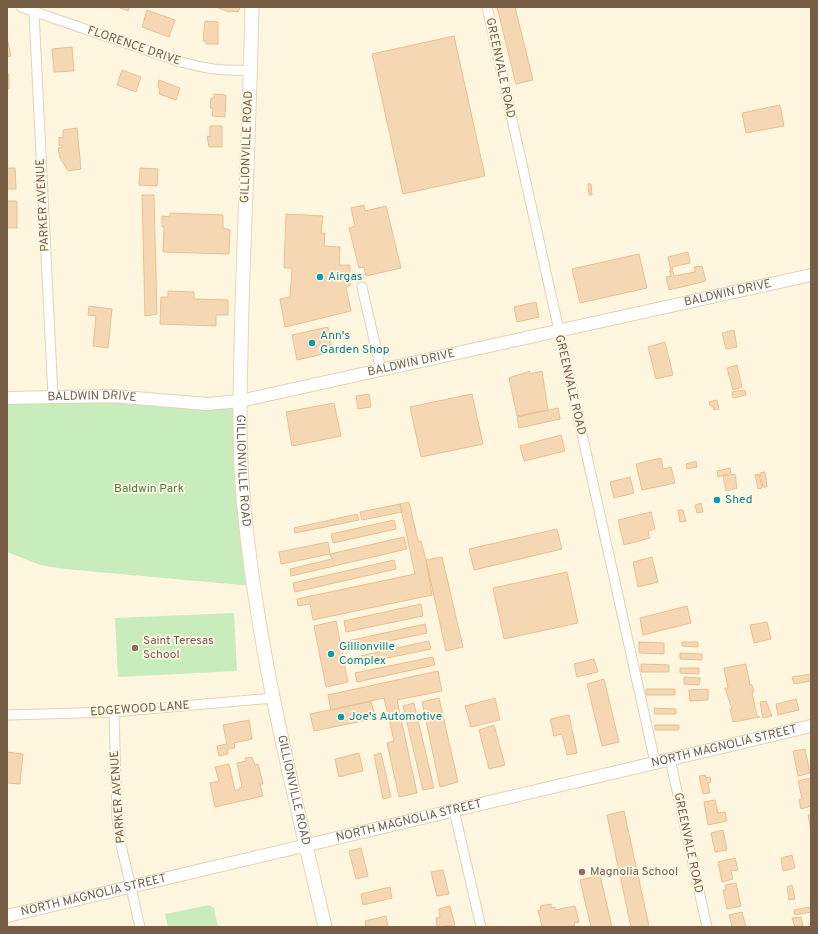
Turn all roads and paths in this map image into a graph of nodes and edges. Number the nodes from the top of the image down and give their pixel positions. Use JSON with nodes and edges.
{"nodes":[{"id":1,"x":21,"y":7,"type":"edge"},
{"id":2,"x":252,"y":7,"type":"edge"},
{"id":3,"x":487,"y":7,"type":"edge"},
{"id":4,"x":34,"y":12,"type":"junction"},
{"id":5,"x":250,"y":70,"type":"junction"},
{"id":6,"x":811,"y":275,"type":"edge"},
{"id":7,"x":362,"y":287,"type":"dead end"},
{"id":8,"x":558,"y":331,"type":"junction"},
{"id":9,"x":381,"y":370,"type":"junction"},
{"id":10,"x":53,"y":397,"type":"junction"},
{"id":11,"x":7,"y":398,"type":"edge"},
{"id":12,"x":240,"y":401,"type":"junction"},
{"id":13,"x":274,"y":698,"type":"junction"},
{"id":14,"x":114,"y":712,"type":"junction"},
{"id":15,"x":7,"y":715,"type":"edge"},
{"id":16,"x":811,"y":726,"type":"edge"},
{"id":17,"x":670,"y":759,"type":"junction"},
{"id":18,"x":654,"y":762,"type":"junction"},
{"id":19,"x":454,"y":810,"type":"junction"},
{"id":20,"x":307,"y":844,"type":"junction"},
{"id":21,"x":131,"y":886,"type":"junction"},
{"id":22,"x":7,"y":916,"type":"edge"},
{"id":23,"x":140,"y":927,"type":"edge"},
{"id":24,"x":325,"y":927,"type":"edge"},
{"id":25,"x":481,"y":927,"type":"edge"},
{"id":26,"x":707,"y":927,"type":"edge"}],
"edges":[{"from":1,"to":4,"type":"street","name":"FLORENCE DRIVE"},
{"from":2,"to":5,"type":"main road","name":"GILLIONVILLE ROAD"},
{"from":3,"to":8,"type":"street","name":"GREENVALE ROAD"},
{"from":4,"to":5,"type":"street","name":"FLORENCE DRIVE"},
{"from":4,"to":10,"type":"street","name":"PARKER AVENUE"},
{"from":5,"to":12,"type":"main road","name":"GILLIONVILLE ROAD"},
{"from":6,"to":8,"type":"street","name":"BALDWIN DRIVE"},
{"from":7,"to":9,"type":"street"},
{"from":8,"to":9,"type":"street","name":"BALDWIN DRIVE"},
{"from":8,"to":18,"type":"street","name":"GREENVALE ROAD"},
{"from":9,"to":12,"type":"street","name":"BALDWIN DRIVE"},
{"from":10,"to":11,"type":"street","name":"BALDWIN DRIVE"},
{"from":10,"to":12,"type":"street","name":"BALDWIN DRIVE"},
{"from":12,"to":13,"type":"main road","name":"GILLIONVILLE ROAD"},
{"from":13,"to":14,"type":"street","name":"EDGEWOOD LANE"},
{"from":13,"to":20,"type":"main road","name":"GILLIONVILLE ROAD"},
{"from":14,"to":15,"type":"street","name":"EDGEWOOD LANE"},
{"from":14,"to":21,"type":"street","name":"PARKER AVENUE"},
{"from":16,"to":17,"type":"street","name":"NORTH MAGNOLIA STREET"},
{"from":17,"to":18,"type":"street","name":"NORTH MAGNOLIA STREET"},
{"from":17,"to":26,"type":"street","name":"GREENVALE ROAD"},
{"from":18,"to":19,"type":"street","name":"NORTH MAGNOLIA STREET"},
{"from":19,"to":20,"type":"street","name":"NORTH MAGNOLIA STREET"},
{"from":19,"to":25,"type":"street"},
{"from":20,"to":21,"type":"street","name":"NORTH MAGNOLIA STREET"},
{"from":20,"to":24,"type":"main road","name":"GILLIONVILLE ROAD"},
{"from":21,"to":22,"type":"street","name":"NORTH MAGNOLIA STREET"},
{"from":21,"to":23,"type":"street","name":"PARKER AVENUE"}]}
